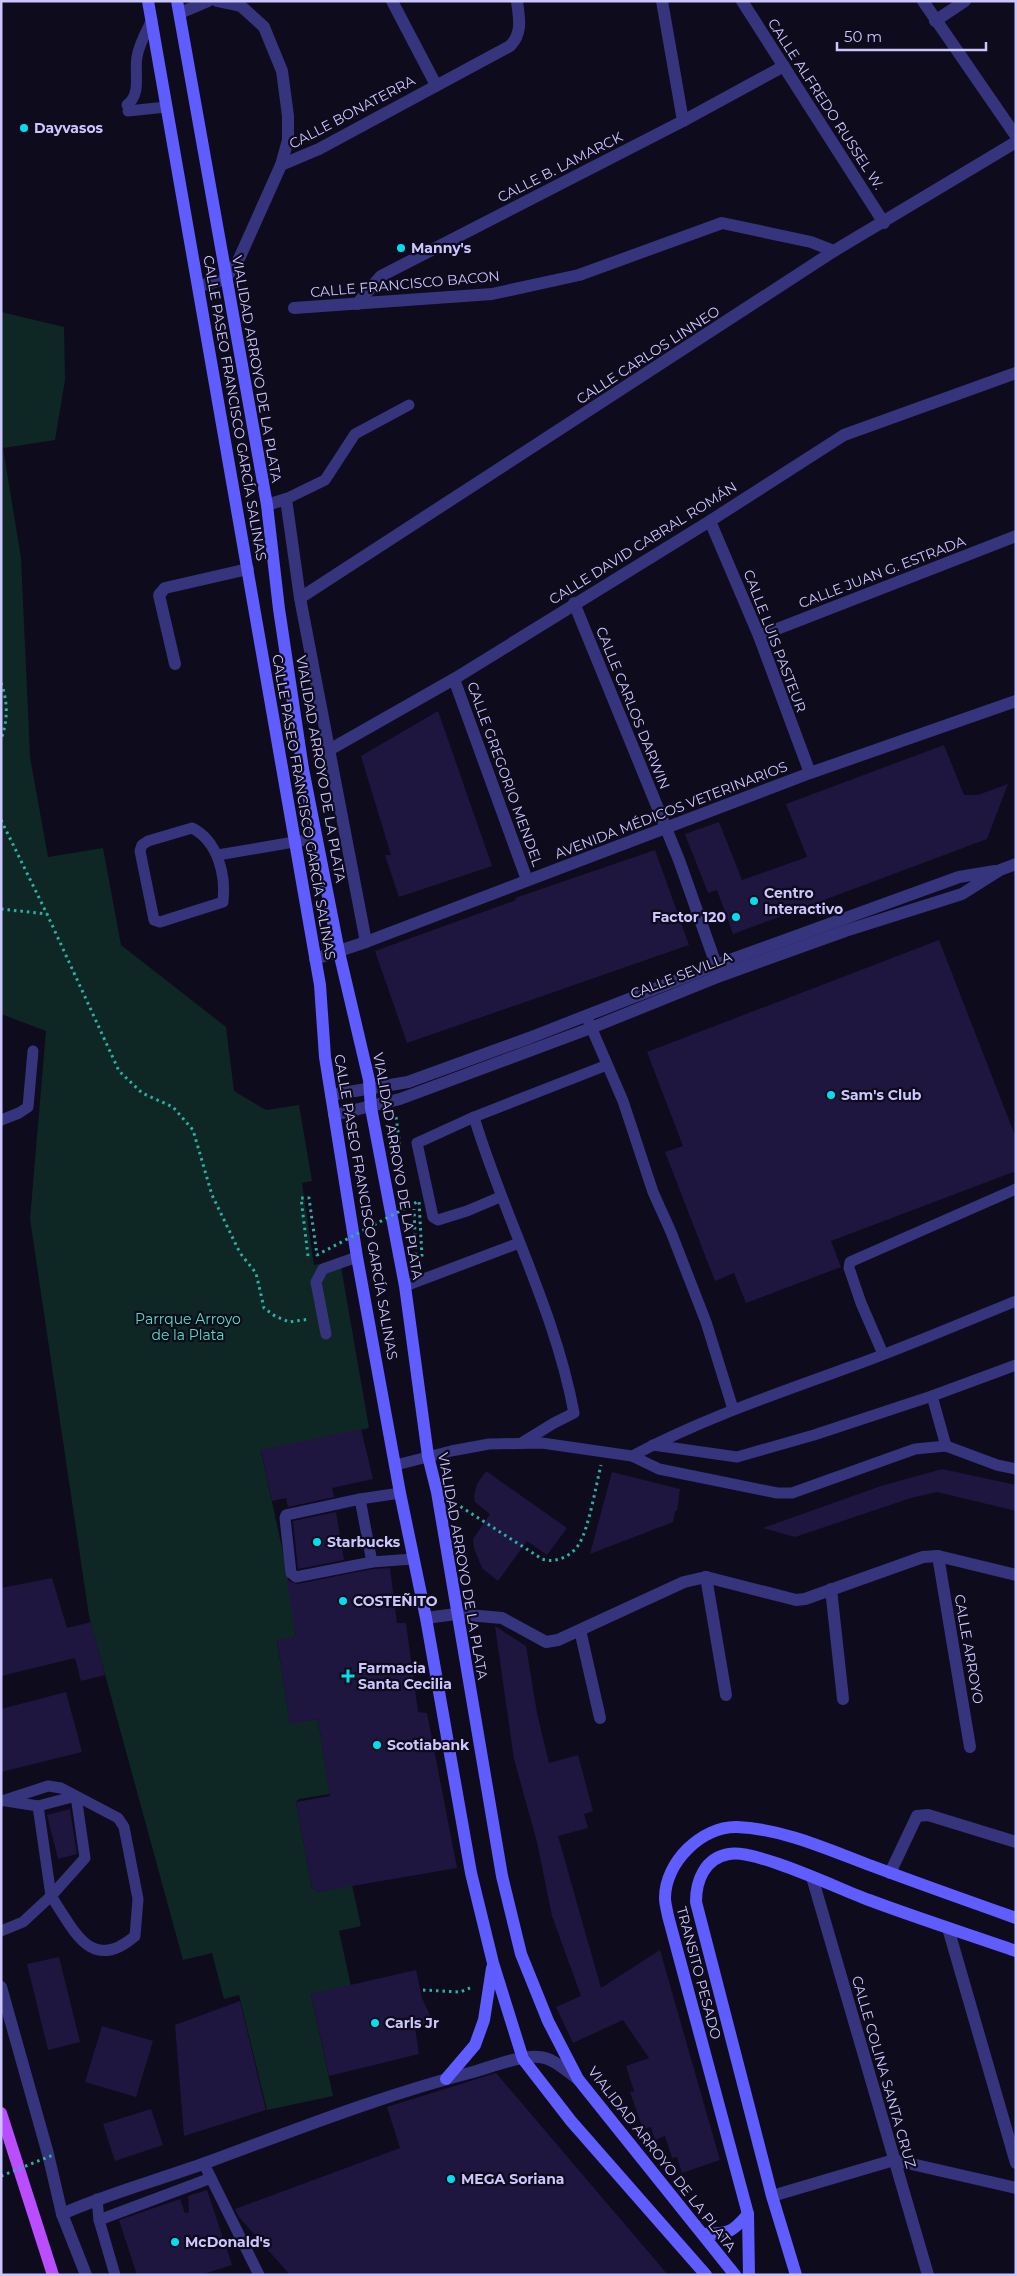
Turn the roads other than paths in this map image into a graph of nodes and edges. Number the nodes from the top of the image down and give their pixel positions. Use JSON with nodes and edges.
{"nodes":[{"id":1,"x":148,"y":1,"type":"edge"},
{"id":2,"x":208,"y":1,"type":"edge"},
{"id":3,"x":217,"y":1,"type":"edge"},
{"id":4,"x":392,"y":1,"type":"edge"},
{"id":5,"x":517,"y":1,"type":"edge"},
{"id":6,"x":662,"y":1,"type":"edge"},
{"id":7,"x":742,"y":1,"type":"edge"},
{"id":8,"x":923,"y":1,"type":"edge"},
{"id":9,"x":965,"y":1,"type":"edge"},
{"id":10,"x":179,"y":7,"type":"edge"},
{"id":11,"x":152,"y":20,"type":"junction"},
{"id":12,"x":935,"y":21,"type":"junction"},
{"id":13,"x":784,"y":66,"type":"junction"},
{"id":14,"x":436,"y":85,"type":"junction"},
{"id":15,"x":166,"y":107,"type":"junction"},
{"id":16,"x":683,"y":121,"type":"junction"},
{"id":17,"x":1016,"y":136,"type":"edge"},
{"id":18,"x":1016,"y":142,"type":"edge"},
{"id":19,"x":281,"y":166,"type":"junction"},
{"id":20,"x":884,"y":222,"type":"junction"},
{"id":21,"x":834,"y":251,"type":"junction"},
{"id":22,"x":225,"y":279,"type":"junction"},
{"id":23,"x":200,"y":286,"type":"junction"},
{"id":24,"x":357,"y":304,"type":"junction"},
{"id":25,"x":294,"y":308,"type":"dead end"},
{"id":26,"x":1016,"y":373,"type":"edge"},
{"id":27,"x":410,"y":405,"type":"dead end"},
{"id":28,"x":286,"y":499,"type":"junction"},
{"id":29,"x":266,"y":505,"type":"junction"},
{"id":30,"x":710,"y":521,"type":"junction"},
{"id":31,"x":1016,"y":536,"type":"edge"},
{"id":32,"x":248,"y":569,"type":"junction"},
{"id":33,"x":300,"y":598,"type":"junction"},
{"id":34,"x":574,"y":603,"type":"junction"},
{"id":35,"x":759,"y":636,"type":"junction"},
{"id":36,"x":175,"y":664,"type":"dead end"},
{"id":37,"x":454,"y":679,"type":"junction"},
{"id":38,"x":1016,"y":701,"type":"edge"},
{"id":39,"x":329,"y":750,"type":"junction"},
{"id":40,"x":810,"y":773,"type":"junction"},
{"id":41,"x":665,"y":828,"type":"junction"},
{"id":42,"x":317,"y":838,"type":"junction"},
{"id":43,"x":295,"y":841,"type":"junction"},
{"id":44,"x":218,"y":855,"type":"junction"},
{"id":45,"x":1016,"y":864,"type":"edge"},
{"id":46,"x":1000,"y":870,"type":"junction"},
{"id":47,"x":528,"y":880,"type":"junction"},
{"id":48,"x":366,"y":942,"type":"junction"},
{"id":49,"x":339,"y":952,"type":"junction"},
{"id":50,"x":315,"y":959,"type":"junction"},
{"id":51,"x":718,"y":971,"type":"junction"},
{"id":52,"x":586,"y":1016,"type":"junction"},
{"id":53,"x":591,"y":1028,"type":"junction"},
{"id":54,"x":33,"y":1050,"type":"dead end"},
{"id":55,"x":607,"y":1065,"type":"junction"},
{"id":56,"x":370,"y":1087,"type":"junction"},
{"id":57,"x":331,"y":1095,"type":"junction"},
{"id":58,"x":371,"y":1108,"type":"junction"},
{"id":59,"x":334,"y":1115,"type":"junction"},
{"id":60,"x":474,"y":1117,"type":"junction"},
{"id":61,"x":1,"y":1120,"type":"edge"},
{"id":62,"x":1016,"y":1189,"type":"edge"},
{"id":63,"x":500,"y":1197,"type":"junction"},
{"id":64,"x":519,"y":1244,"type":"junction"},
{"id":65,"x":357,"y":1257,"type":"junction"},
{"id":66,"x":405,"y":1286,"type":"junction"},
{"id":67,"x":1016,"y":1301,"type":"edge"},
{"id":68,"x":326,"y":1334,"type":"dead end"},
{"id":69,"x":883,"y":1354,"type":"junction"},
{"id":70,"x":1016,"y":1365,"type":"edge"},
{"id":71,"x":932,"y":1396,"type":"junction"},
{"id":72,"x":733,"y":1409,"type":"junction"},
{"id":73,"x":523,"y":1442,"type":"junction"},
{"id":74,"x":653,"y":1445,"type":"junction"},
{"id":75,"x":946,"y":1446,"type":"junction"},
{"id":76,"x":428,"y":1456,"type":"junction"},
{"id":77,"x":632,"y":1456,"type":"junction"},
{"id":78,"x":396,"y":1465,"type":"junction"},
{"id":79,"x":1016,"y":1469,"type":"edge"},
{"id":80,"x":400,"y":1493,"type":"junction"},
{"id":81,"x":360,"y":1499,"type":"junction"},
{"id":82,"x":938,"y":1556,"type":"junction"},
{"id":83,"x":413,"y":1559,"type":"junction"},
{"id":84,"x":372,"y":1562,"type":"junction"},
{"id":85,"x":1016,"y":1576,"type":"edge"},
{"id":86,"x":706,"y":1577,"type":"junction"},
{"id":87,"x":831,"y":1589,"type":"junction"},
{"id":88,"x":456,"y":1614,"type":"junction"},
{"id":89,"x":426,"y":1618,"type":"junction"},
{"id":90,"x":580,"y":1630,"type":"junction"},
{"id":91,"x":726,"y":1695,"type":"dead end"},
{"id":92,"x":843,"y":1699,"type":"dead end"},
{"id":93,"x":600,"y":1718,"type":"dead end"},
{"id":94,"x":970,"y":1747,"type":"dead end"},
{"id":95,"x":76,"y":1796,"type":"junction"},
{"id":96,"x":1,"y":1801,"type":"edge"},
{"id":97,"x":38,"y":1806,"type":"junction"},
{"id":98,"x":1016,"y":1842,"type":"edge"},
{"id":99,"x":890,"y":1873,"type":"junction"},
{"id":100,"x":812,"y":1877,"type":"junction"},
{"id":101,"x":51,"y":1896,"type":"junction"},
{"id":102,"x":1016,"y":1918,"type":"edge"},
{"id":103,"x":948,"y":1928,"type":"junction"},
{"id":104,"x":1,"y":1931,"type":"edge"},
{"id":105,"x":1016,"y":1951,"type":"edge"},
{"id":106,"x":492,"y":1963,"type":"junction"},
{"id":107,"x":1,"y":1987,"type":"edge"},
{"id":108,"x":523,"y":2059,"type":"junction"},
{"id":109,"x":446,"y":2079,"type":"junction"},
{"id":110,"x":578,"y":2079,"type":"junction"},
{"id":111,"x":1,"y":2113,"type":"edge"},
{"id":112,"x":894,"y":2160,"type":"junction"},
{"id":113,"x":204,"y":2164,"type":"junction"},
{"id":114,"x":1016,"y":2164,"type":"edge"},
{"id":115,"x":211,"y":2178,"type":"junction"},
{"id":116,"x":1016,"y":2188,"type":"edge"},
{"id":117,"x":772,"y":2196,"type":"junction"},
{"id":118,"x":97,"y":2199,"type":"junction"},
{"id":119,"x":62,"y":2214,"type":"junction"},
{"id":120,"x":748,"y":2214,"type":"junction"},
{"id":121,"x":99,"y":2220,"type":"junction"},
{"id":122,"x":703,"y":2234,"type":"junction"},
{"id":123,"x":53,"y":2275,"type":"edge"},
{"id":124,"x":86,"y":2275,"type":"edge"},
{"id":125,"x":115,"y":2275,"type":"edge"},
{"id":126,"x":259,"y":2275,"type":"edge"},
{"id":127,"x":706,"y":2275,"type":"edge"},
{"id":128,"x":735,"y":2275,"type":"edge"},
{"id":129,"x":749,"y":2275,"type":"edge"},
{"id":130,"x":796,"y":2275,"type":"edge"},
{"id":131,"x":928,"y":2275,"type":"edge"}],
"edges":[{"from":1,"to":11,"type":"main road","name":"CALLE PASEO FRANCISCO GARCÍA SALINAS"},
{"from":2,"to":10,"type":"street"},
{"from":3,"to":19,"type":"street","name":"CALLE BONATERRA"},
{"from":4,"to":14,"type":"street","name":"CALLE BONATERRA"},
{"from":5,"to":14,"type":"street","name":"CALLE BONATERRA"},
{"from":6,"to":16,"type":"street"},
{"from":7,"to":13,"type":"street","name":"CALLE ALFREDO RUSSEL W."},
{"from":8,"to":12,"type":"street"},
{"from":9,"to":12,"type":"street"},
{"from":10,"to":22,"type":"main road","name":"VIALIDAD ARROYO DE LA PLATA"},
{"from":11,"to":15,"type":"main road","name":"CALLE PASEO FRANCISCO GARCÍA SALINAS"},
{"from":11,"to":15,"type":"lane"},
{"from":12,"to":17,"type":"street"},
{"from":13,"to":16,"type":"street","name":"CALLE B. LAMARCK"},
{"from":13,"to":20,"type":"street","name":"CALLE ALFREDO RUSSEL W."},
{"from":14,"to":19,"type":"street","name":"CALLE BONATERRA"},
{"from":15,"to":23,"type":"main road","name":"CALLE PASEO FRANCISCO GARCÍA SALINAS"},
{"from":16,"to":24,"type":"street","name":"CALLE B. LAMARCK"},
{"from":18,"to":20,"type":"street","name":"CALLE CARLOS LINNEO"},
{"from":19,"to":22,"type":"street","name":"CALLE BONATERRA"},
{"from":20,"to":21,"type":"street","name":"CALLE CARLOS LINNEO"},
{"from":21,"to":24,"type":"street","name":"CALLE FRANCISCO BACON"},
{"from":21,"to":33,"type":"street","name":"CALLE CARLOS LINNEO"},
{"from":22,"to":23,"type":"street"},
{"from":22,"to":29,"type":"main road","name":"VIALIDAD ARROYO DE LA PLATA"},
{"from":23,"to":32,"type":"main road","name":"CALLE PASEO FRANCISCO GARCÍA SALINAS"},
{"from":24,"to":25,"type":"street","name":"CALLE FRANCISCO BACON"},
{"from":26,"to":30,"type":"street","name":"CALLE DAVID CABRAL ROMÁN"},
{"from":27,"to":28,"type":"lane"},
{"from":28,"to":29,"type":"street"},
{"from":28,"to":33,"type":"street"},
{"from":29,"to":42,"type":"main road","name":"VIALIDAD ARROYO DE LA PLATA"},
{"from":30,"to":34,"type":"street","name":"CALLE DAVID CABRAL ROMÁN"},
{"from":30,"to":35,"type":"street","name":"CALLE LUIS PASTEUR"},
{"from":31,"to":35,"type":"street","name":"CALLE JUAN G. ESTRADA"},
{"from":32,"to":36,"type":"street"},
{"from":32,"to":43,"type":"main road","name":"CALLE PASEO FRANCISCO GARCÍA SALINAS"},
{"from":33,"to":39,"type":"street"},
{"from":34,"to":37,"type":"street","name":"CALLE DAVID CABRAL ROMÁN"},
{"from":34,"to":41,"type":"street","name":"CALLE CARLOS DARWIN"},
{"from":35,"to":40,"type":"street","name":"CALLE LUIS PASTEUR"},
{"from":37,"to":39,"type":"street","name":"CALLE DAVID CABRAL ROMÁN"},
{"from":37,"to":47,"type":"street","name":"CALLE GREGORIO MENDEL"},
{"from":38,"to":40,"type":"street","name":"AVENIDA MÉDICOS VETERINARIOS"},
{"from":39,"to":48,"type":"street"},
{"from":40,"to":41,"type":"street","name":"AVENIDA MÉDICOS VETERINARIOS"},
{"from":41,"to":47,"type":"street","name":"AVENIDA MÉDICOS VETERINARIOS"},
{"from":41,"to":51,"type":"street","name":"CALLE CARLOS DARWIN"},
{"from":42,"to":43,"type":"lane"},
{"from":42,"to":49,"type":"main road","name":"VIALIDAD ARROYO DE LA PLATA"},
{"from":43,"to":44,"type":"lane"},
{"from":43,"to":50,"type":"main road","name":"CALLE PASEO FRANCISCO GARCÍA SALINAS"},
{"from":44,"to":44,"type":"lane"},
{"from":45,"to":46,"type":"street","name":"CALLE SEVILLA"},
{"from":46,"to":51,"type":"street","name":"CALLE SEVILLA"},
{"from":46,"to":51,"type":"street","name":"CALLE SEVILLA"},
{"from":47,"to":48,"type":"street","name":"AVENIDA MÉDICOS VETERINARIOS"},
{"from":48,"to":49,"type":"street","name":"AVENIDA MÉDICOS VETERINARIOS"},
{"from":49,"to":50,"type":"street","name":"AVENIDA MÉDICOS VETERINARIOS"},
{"from":49,"to":56,"type":"main road","name":"VIALIDAD ARROYO DE LA PLATA"},
{"from":50,"to":57,"type":"main road","name":"CALLE PASEO FRANCISCO GARCÍA SALINAS"},
{"from":51,"to":52,"type":"street","name":"CALLE SEVILLA"},
{"from":51,"to":53,"type":"street","name":"CALLE SEVILLA"},
{"from":52,"to":53,"type":"lane"},
{"from":52,"to":56,"type":"street","name":"CALLE SEVILLA"},
{"from":53,"to":55,"type":"lane"},
{"from":53,"to":58,"type":"street","name":"CALLE SEVILLA"},
{"from":54,"to":61,"type":"lane"},
{"from":55,"to":60,"type":"lane"},
{"from":55,"to":72,"type":"lane"},
{"from":56,"to":57,"type":"street","name":"CALLE SEVILLA"},
{"from":56,"to":58,"type":"main road","name":"VIALIDAD ARROYO DE LA PLATA"},
{"from":57,"to":59,"type":"main road","name":"CALLE PASEO FRANCISCO GARCÍA SALINAS"},
{"from":58,"to":59,"type":"street","name":"CALLE SEVILLA"},
{"from":58,"to":66,"type":"main road","name":"VIALIDAD ARROYO DE LA PLATA"},
{"from":59,"to":65,"type":"main road","name":"CALLE PASEO FRANCISCO GARCÍA SALINAS"},
{"from":60,"to":63,"type":"lane"},
{"from":60,"to":63,"type":"lane"},
{"from":62,"to":69,"type":"lane"},
{"from":63,"to":64,"type":"lane"},
{"from":64,"to":66,"type":"lane"},
{"from":64,"to":73,"type":"lane"},
{"from":65,"to":68,"type":"lane"},
{"from":65,"to":78,"type":"main road","name":"CALLE PASEO FRANCISCO GARCÍA SALINAS"},
{"from":66,"to":76,"type":"main road","name":"VIALIDAD ARROYO DE LA PLATA"},
{"from":67,"to":69,"type":"lane"},
{"from":69,"to":72,"type":"lane"},
{"from":70,"to":71,"type":"lane"},
{"from":71,"to":74,"type":"lane"},
{"from":71,"to":75,"type":"lane"},
{"from":72,"to":74,"type":"lane"},
{"from":73,"to":76,"type":"lane"},
{"from":73,"to":77,"type":"lane"},
{"from":74,"to":77,"type":"lane"},
{"from":75,"to":77,"type":"lane"},
{"from":75,"to":79,"type":"lane"},
{"from":76,"to":78,"type":"lane"},
{"from":76,"to":88,"type":"main road","name":"VIALIDAD ARROYO DE LA PLATA"},
{"from":78,"to":80,"type":"main road","name":"CALLE PASEO FRANCISCO GARCÍA SALINAS"},
{"from":80,"to":81,"type":"lane"},
{"from":80,"to":83,"type":"main road","name":"CALLE PASEO FRANCISCO GARCÍA SALINAS"},
{"from":81,"to":84,"type":"lane"},
{"from":81,"to":84,"type":"lane"},
{"from":82,"to":85,"type":"street"},
{"from":82,"to":87,"type":"street"},
{"from":82,"to":94,"type":"street","name":"CALLE ARROYO"},
{"from":83,"to":84,"type":"lane"},
{"from":83,"to":89,"type":"main road","name":"CALLE PASEO FRANCISCO GARCÍA SALINAS"},
{"from":86,"to":87,"type":"street"},
{"from":86,"to":90,"type":"street"},
{"from":86,"to":91,"type":"street"},
{"from":87,"to":92,"type":"street"},
{"from":88,"to":89,"type":"street"},
{"from":88,"to":90,"type":"street"},
{"from":88,"to":110,"type":"main road","name":"VIALIDAD ARROYO DE LA PLATA"},
{"from":89,"to":106,"type":"main road","name":"CALLE PASEO FRANCISCO GARCÍA SALINAS"},
{"from":90,"to":93,"type":"street"},
{"from":95,"to":96,"type":"lane"},
{"from":95,"to":97,"type":"lane"},
{"from":95,"to":101,"type":"lane"},
{"from":95,"to":101,"type":"lane"},
{"from":96,"to":97,"type":"lane"},
{"from":97,"to":101,"type":"lane"},
{"from":98,"to":99,"type":"street"},
{"from":99,"to":102,"type":"main road","name":"TRANSITO PESADO"},
{"from":99,"to":120,"type":"main road","name":"TRANSITO PESADO"},
{"from":100,"to":103,"type":"main road","name":"TRANSITO PESADO"},
{"from":100,"to":112,"type":"street","name":"CALLE COLINA SANTA CRUZ"},
{"from":100,"to":117,"type":"main road","name":"TRANSITO PESADO"},
{"from":101,"to":104,"type":"lane"},
{"from":103,"to":105,"type":"main road","name":"TRANSITO PESADO"},
{"from":103,"to":114,"type":"street"},
{"from":106,"to":108,"type":"main road","name":"CALLE PASEO FRANCISCO GARCÍA SALINAS"},
{"from":106,"to":109,"type":"main road"},
{"from":107,"to":119,"type":"street"},
{"from":108,"to":109,"type":"street"},
{"from":108,"to":110,"type":"street"},
{"from":108,"to":127,"type":"main road"},
{"from":109,"to":113,"type":"street"},
{"from":110,"to":122,"type":"main road","name":"VIALIDAD ARROYO DE LA PLATA"},
{"from":111,"to":123,"type":"main road"},
{"from":112,"to":116,"type":"street"},
{"from":112,"to":117,"type":"street"},
{"from":112,"to":131,"type":"street","name":"CALLE COLINA SANTA CRUZ"},
{"from":113,"to":115,"type":"lane"},
{"from":113,"to":118,"type":"street"},
{"from":115,"to":121,"type":"lane"},
{"from":115,"to":126,"type":"lane"},
{"from":117,"to":130,"type":"main road","name":"TRANSITO PESADO"},
{"from":118,"to":119,"type":"street"},
{"from":118,"to":121,"type":"lane"},
{"from":119,"to":124,"type":"street"},
{"from":120,"to":122,"type":"main road"},
{"from":120,"to":129,"type":"main road","name":"TRANSITO PESADO"},
{"from":121,"to":125,"type":"lane"},
{"from":122,"to":128,"type":"main road","name":"VIALIDAD ARROYO DE LA PLATA"}]}
